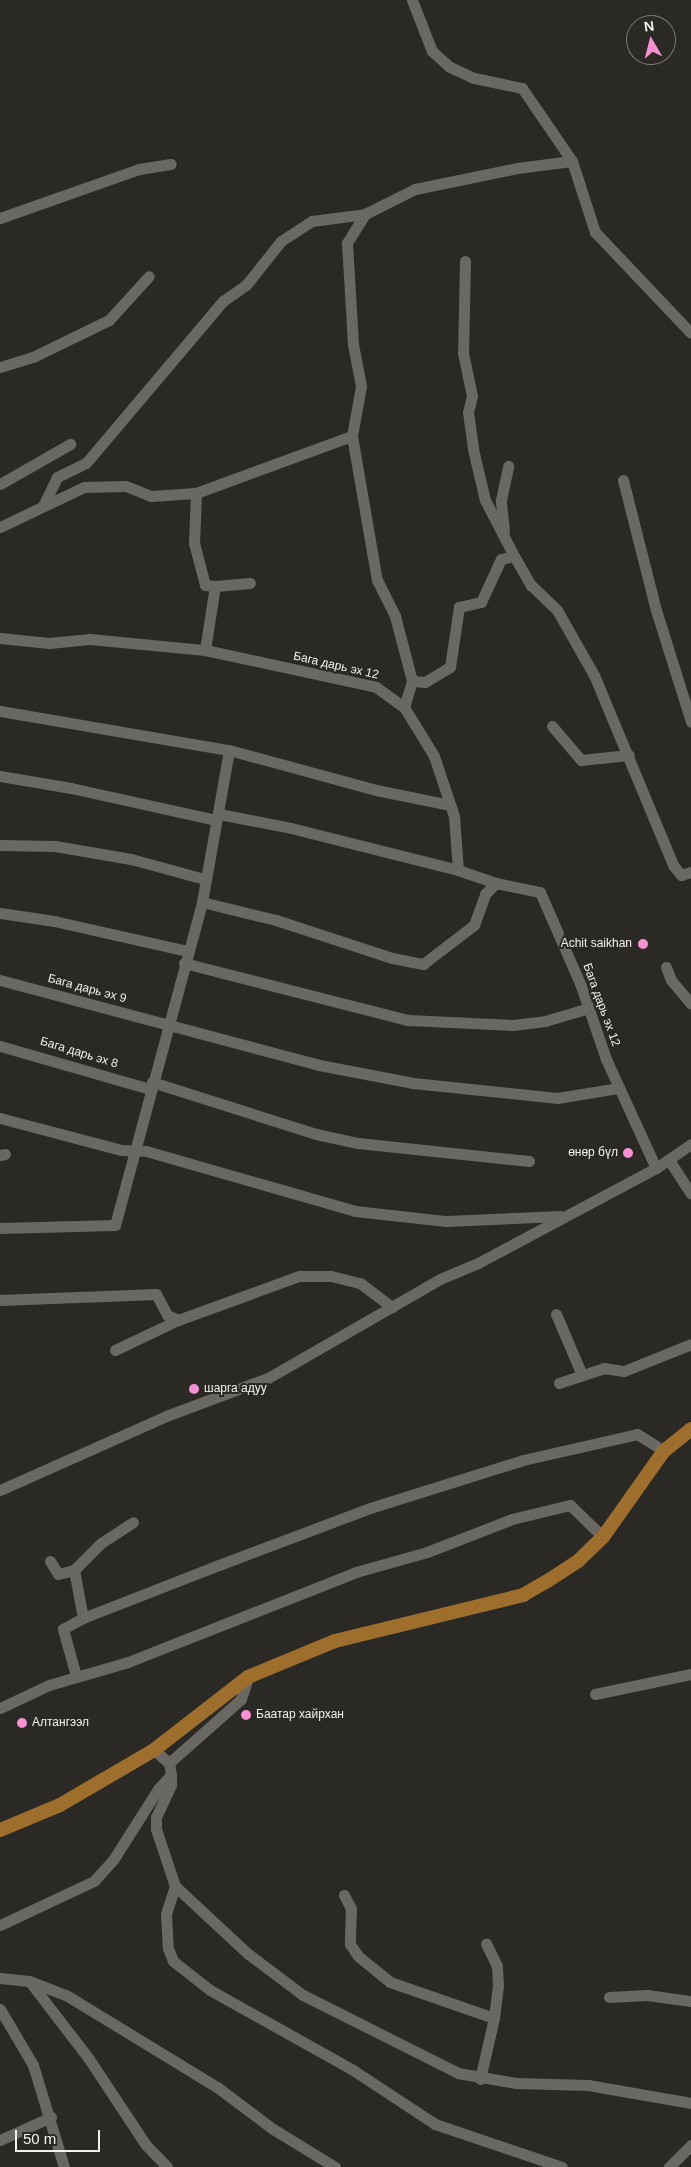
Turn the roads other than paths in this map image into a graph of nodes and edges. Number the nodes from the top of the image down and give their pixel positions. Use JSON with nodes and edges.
{"nodes":[{"id":1,"x":412,"y":0,"type":"edge"},
{"id":2,"x":572,"y":161,"type":"junction"},
{"id":3,"x":171,"y":164,"type":"dead end"},
{"id":4,"x":365,"y":214,"type":"junction"},
{"id":5,"x":0,"y":218,"type":"edge"},
{"id":6,"x":465,"y":261,"type":"dead end"},
{"id":7,"x":149,"y":276,"type":"dead end"},
{"id":8,"x":691,"y":333,"type":"edge"},
{"id":9,"x":0,"y":367,"type":"edge"},
{"id":10,"x":352,"y":436,"type":"junction"},
{"id":11,"x":70,"y":444,"type":"dead end"},
{"id":12,"x":508,"y":466,"type":"dead end"},
{"id":13,"x":623,"y":480,"type":"dead end"},
{"id":14,"x":0,"y":484,"type":"edge"},
{"id":15,"x":196,"y":493,"type":"junction"},
{"id":16,"x":43,"y":506,"type":"junction"},
{"id":17,"x":0,"y":527,"type":"edge"},
{"id":18,"x":505,"y":538,"type":"junction"},
{"id":19,"x":514,"y":556,"type":"junction"},
{"id":20,"x":250,"y":583,"type":"dead end"},
{"id":21,"x":215,"y":586,"type":"junction"},
{"id":22,"x":0,"y":638,"type":"edge"},
{"id":23,"x":205,"y":650,"type":"junction"},
{"id":24,"x":412,"y":682,"type":"junction"},
{"id":25,"x":404,"y":707,"type":"junction"},
{"id":26,"x":0,"y":711,"type":"edge"},
{"id":27,"x":691,"y":722,"type":"edge"},
{"id":28,"x":552,"y":726,"type":"dead end"},
{"id":29,"x":229,"y":750,"type":"junction"},
{"id":30,"x":629,"y":756,"type":"junction"},
{"id":31,"x":0,"y":776,"type":"edge"},
{"id":32,"x":450,"y":805,"type":"junction"},
{"id":33,"x":217,"y":817,"type":"junction"},
{"id":34,"x":0,"y":845,"type":"edge"},
{"id":35,"x":458,"y":870,"type":"junction"},
{"id":36,"x":691,"y":872,"type":"edge"},
{"id":37,"x":204,"y":879,"type":"junction"},
{"id":38,"x":496,"y":883,"type":"junction"},
{"id":39,"x":202,"y":902,"type":"junction"},
{"id":40,"x":0,"y":913,"type":"edge"},
{"id":41,"x":186,"y":957,"type":"junction"},
{"id":42,"x":666,"y":967,"type":"dead end"},
{"id":43,"x":0,"y":980,"type":"edge"},
{"id":44,"x":691,"y":1004,"type":"edge"},
{"id":45,"x":590,"y":1008,"type":"junction"},
{"id":46,"x":167,"y":1025,"type":"junction"},
{"id":47,"x":0,"y":1046,"type":"edge"},
{"id":48,"x":151,"y":1085,"type":"junction"},
{"id":49,"x":619,"y":1088,"type":"junction"},
{"id":50,"x":0,"y":1118,"type":"edge"},
{"id":51,"x":691,"y":1144,"type":"edge"},
{"id":52,"x":134,"y":1150,"type":"junction"},
{"id":53,"x":528,"y":1160,"type":"dead end"},
{"id":54,"x":669,"y":1160,"type":"junction"},
{"id":55,"x":656,"y":1168,"type":"junction"},
{"id":56,"x":691,"y":1194,"type":"edge"},
{"id":57,"x":562,"y":1216,"type":"junction"},
{"id":58,"x":0,"y":1228,"type":"edge"},
{"id":59,"x":0,"y":1300,"type":"edge"},
{"id":60,"x":392,"y":1307,"type":"junction"},
{"id":61,"x":556,"y":1314,"type":"dead end"},
{"id":62,"x":178,"y":1320,"type":"junction"},
{"id":63,"x":691,"y":1344,"type":"edge"},
{"id":64,"x":115,"y":1350,"type":"dead end"},
{"id":65,"x":582,"y":1375,"type":"junction"},
{"id":66,"x":559,"y":1383,"type":"dead end"},
{"id":67,"x":691,"y":1428,"type":"edge"},
{"id":68,"x":664,"y":1451,"type":"junction"},
{"id":69,"x":0,"y":1490,"type":"edge"},
{"id":70,"x":133,"y":1522,"type":"dead end"},
{"id":71,"x":603,"y":1537,"type":"junction"},
{"id":72,"x":50,"y":1561,"type":"dead end"},
{"id":73,"x":74,"y":1570,"type":"junction"},
{"id":74,"x":82,"y":1618,"type":"junction"},
{"id":75,"x":691,"y":1674,"type":"edge"},
{"id":76,"x":76,"y":1676,"type":"junction"},
{"id":77,"x":248,"y":1677,"type":"junction"},
{"id":78,"x":595,"y":1694,"type":"dead end"},
{"id":79,"x":0,"y":1708,"type":"edge"},
{"id":80,"x":154,"y":1750,"type":"junction"},
{"id":81,"x":169,"y":1763,"type":"junction"},
{"id":82,"x":171,"y":1775,"type":"junction"},
{"id":83,"x":0,"y":1830,"type":"edge"},
{"id":84,"x":175,"y":1886,"type":"junction"},
{"id":85,"x":344,"y":1895,"type":"dead end"},
{"id":86,"x":0,"y":1925,"type":"edge"},
{"id":87,"x":486,"y":1943,"type":"dead end"},
{"id":88,"x":0,"y":1978,"type":"edge"},
{"id":89,"x":29,"y":1981,"type":"junction"},
{"id":90,"x":608,"y":1998,"type":"dead end"},
{"id":91,"x":691,"y":2001,"type":"edge"},
{"id":92,"x":0,"y":2009,"type":"edge"},
{"id":93,"x":494,"y":2018,"type":"junction"},
{"id":94,"x":480,"y":2079,"type":"junction"},
{"id":95,"x":691,"y":2103,"type":"edge"},
{"id":96,"x":51,"y":2117,"type":"junction"},
{"id":97,"x":0,"y":2140,"type":"edge"},
{"id":98,"x":691,"y":2145,"type":"edge"},
{"id":99,"x":163,"y":2165,"type":"edge"},
{"id":100,"x":64,"y":2167,"type":"edge"},
{"id":101,"x":335,"y":2167,"type":"edge"},
{"id":102,"x":562,"y":2167,"type":"edge"},
{"id":103,"x":669,"y":2167,"type":"edge"}],
"edges":[{"from":1,"to":2,"type":"street"},
{"from":2,"to":4,"type":"street"},
{"from":2,"to":8,"type":"street"},
{"from":3,"to":5,"type":"street"},
{"from":4,"to":10,"type":"street"},
{"from":4,"to":16,"type":"street"},
{"from":6,"to":18,"type":"street"},
{"from":7,"to":9,"type":"street"},
{"from":10,"to":15,"type":"street"},
{"from":10,"to":24,"type":"street"},
{"from":11,"to":14,"type":"street"},
{"from":12,"to":18,"type":"street"},
{"from":13,"to":27,"type":"street"},
{"from":15,"to":16,"type":"street"},
{"from":15,"to":21,"type":"street"},
{"from":16,"to":17,"type":"street"},
{"from":18,"to":19,"type":"street"},
{"from":19,"to":24,"type":"street"},
{"from":19,"to":30,"type":"street"},
{"from":20,"to":21,"type":"street"},
{"from":21,"to":23,"type":"street"},
{"from":22,"to":23,"type":"street","name":"Бага дарь эх 12"},
{"from":23,"to":25,"type":"street","name":"Бага дарь эх 12"},
{"from":24,"to":25,"type":"street"},
{"from":25,"to":32,"type":"street","name":"Бага дарь эх 12"},
{"from":26,"to":29,"type":"street"},
{"from":28,"to":30,"type":"street"},
{"from":29,"to":32,"type":"street"},
{"from":29,"to":33,"type":"street"},
{"from":30,"to":36,"type":"street"},
{"from":31,"to":33,"type":"street"},
{"from":32,"to":35,"type":"street","name":"Бага дарь эх 12"},
{"from":33,"to":35,"type":"street"},
{"from":33,"to":37,"type":"street"},
{"from":34,"to":37,"type":"street"},
{"from":35,"to":38,"type":"street","name":"Бага дарь эх 12"},
{"from":37,"to":39,"type":"street"},
{"from":38,"to":39,"type":"street"},
{"from":38,"to":45,"type":"street","name":"Бага дарь эх 12"},
{"from":39,"to":41,"type":"street"},
{"from":40,"to":41,"type":"street"},
{"from":41,"to":45,"type":"street"},
{"from":41,"to":46,"type":"street"},
{"from":42,"to":44,"type":"street"},
{"from":43,"to":46,"type":"street","name":"Бага дарь эх 9"},
{"from":45,"to":49,"type":"street","name":"Бага дарь эх 12"},
{"from":46,"to":48,"type":"street"},
{"from":46,"to":49,"type":"street","name":"Бага дарь эх 9"},
{"from":47,"to":48,"type":"street","name":"Бага дарь эх 8"},
{"from":48,"to":52,"type":"street"},
{"from":48,"to":53,"type":"street","name":"Бага дарь эх 8"},
{"from":49,"to":55,"type":"street","name":"Бага дарь эх 12"},
{"from":50,"to":52,"type":"street"},
{"from":51,"to":54,"type":"street"},
{"from":52,"to":57,"type":"street"},
{"from":52,"to":58,"type":"street"},
{"from":54,"to":55,"type":"street"},
{"from":54,"to":56,"type":"street"},
{"from":55,"to":57,"type":"street"},
{"from":57,"to":60,"type":"street"},
{"from":59,"to":62,"type":"street"},
{"from":60,"to":62,"type":"street"},
{"from":60,"to":69,"type":"street"},
{"from":61,"to":65,"type":"street"},
{"from":62,"to":64,"type":"street"},
{"from":63,"to":65,"type":"street"},
{"from":65,"to":66,"type":"street"},
{"from":67,"to":68,"type":"main road"},
{"from":68,"to":71,"type":"main road"},
{"from":68,"to":74,"type":"street"},
{"from":70,"to":73,"type":"street"},
{"from":71,"to":76,"type":"street"},
{"from":71,"to":77,"type":"main road"},
{"from":72,"to":73,"type":"street"},
{"from":73,"to":74,"type":"street"},
{"from":74,"to":76,"type":"street"},
{"from":75,"to":78,"type":"street"},
{"from":76,"to":79,"type":"street"},
{"from":77,"to":80,"type":"main road"},
{"from":77,"to":81,"type":"street"},
{"from":80,"to":81,"type":"street"},
{"from":80,"to":83,"type":"main road"},
{"from":81,"to":82,"type":"street"},
{"from":82,"to":84,"type":"street"},
{"from":82,"to":86,"type":"street"},
{"from":84,"to":94,"type":"street"},
{"from":84,"to":102,"type":"street"},
{"from":85,"to":93,"type":"street"},
{"from":87,"to":93,"type":"street"},
{"from":88,"to":89,"type":"street"},
{"from":89,"to":99,"type":"street"},
{"from":89,"to":101,"type":"street"},
{"from":90,"to":91,"type":"street"},
{"from":92,"to":96,"type":"street"},
{"from":93,"to":94,"type":"street"},
{"from":94,"to":95,"type":"street"},
{"from":96,"to":97,"type":"street"},
{"from":96,"to":100,"type":"street"},
{"from":98,"to":103,"type":"street"}]}
